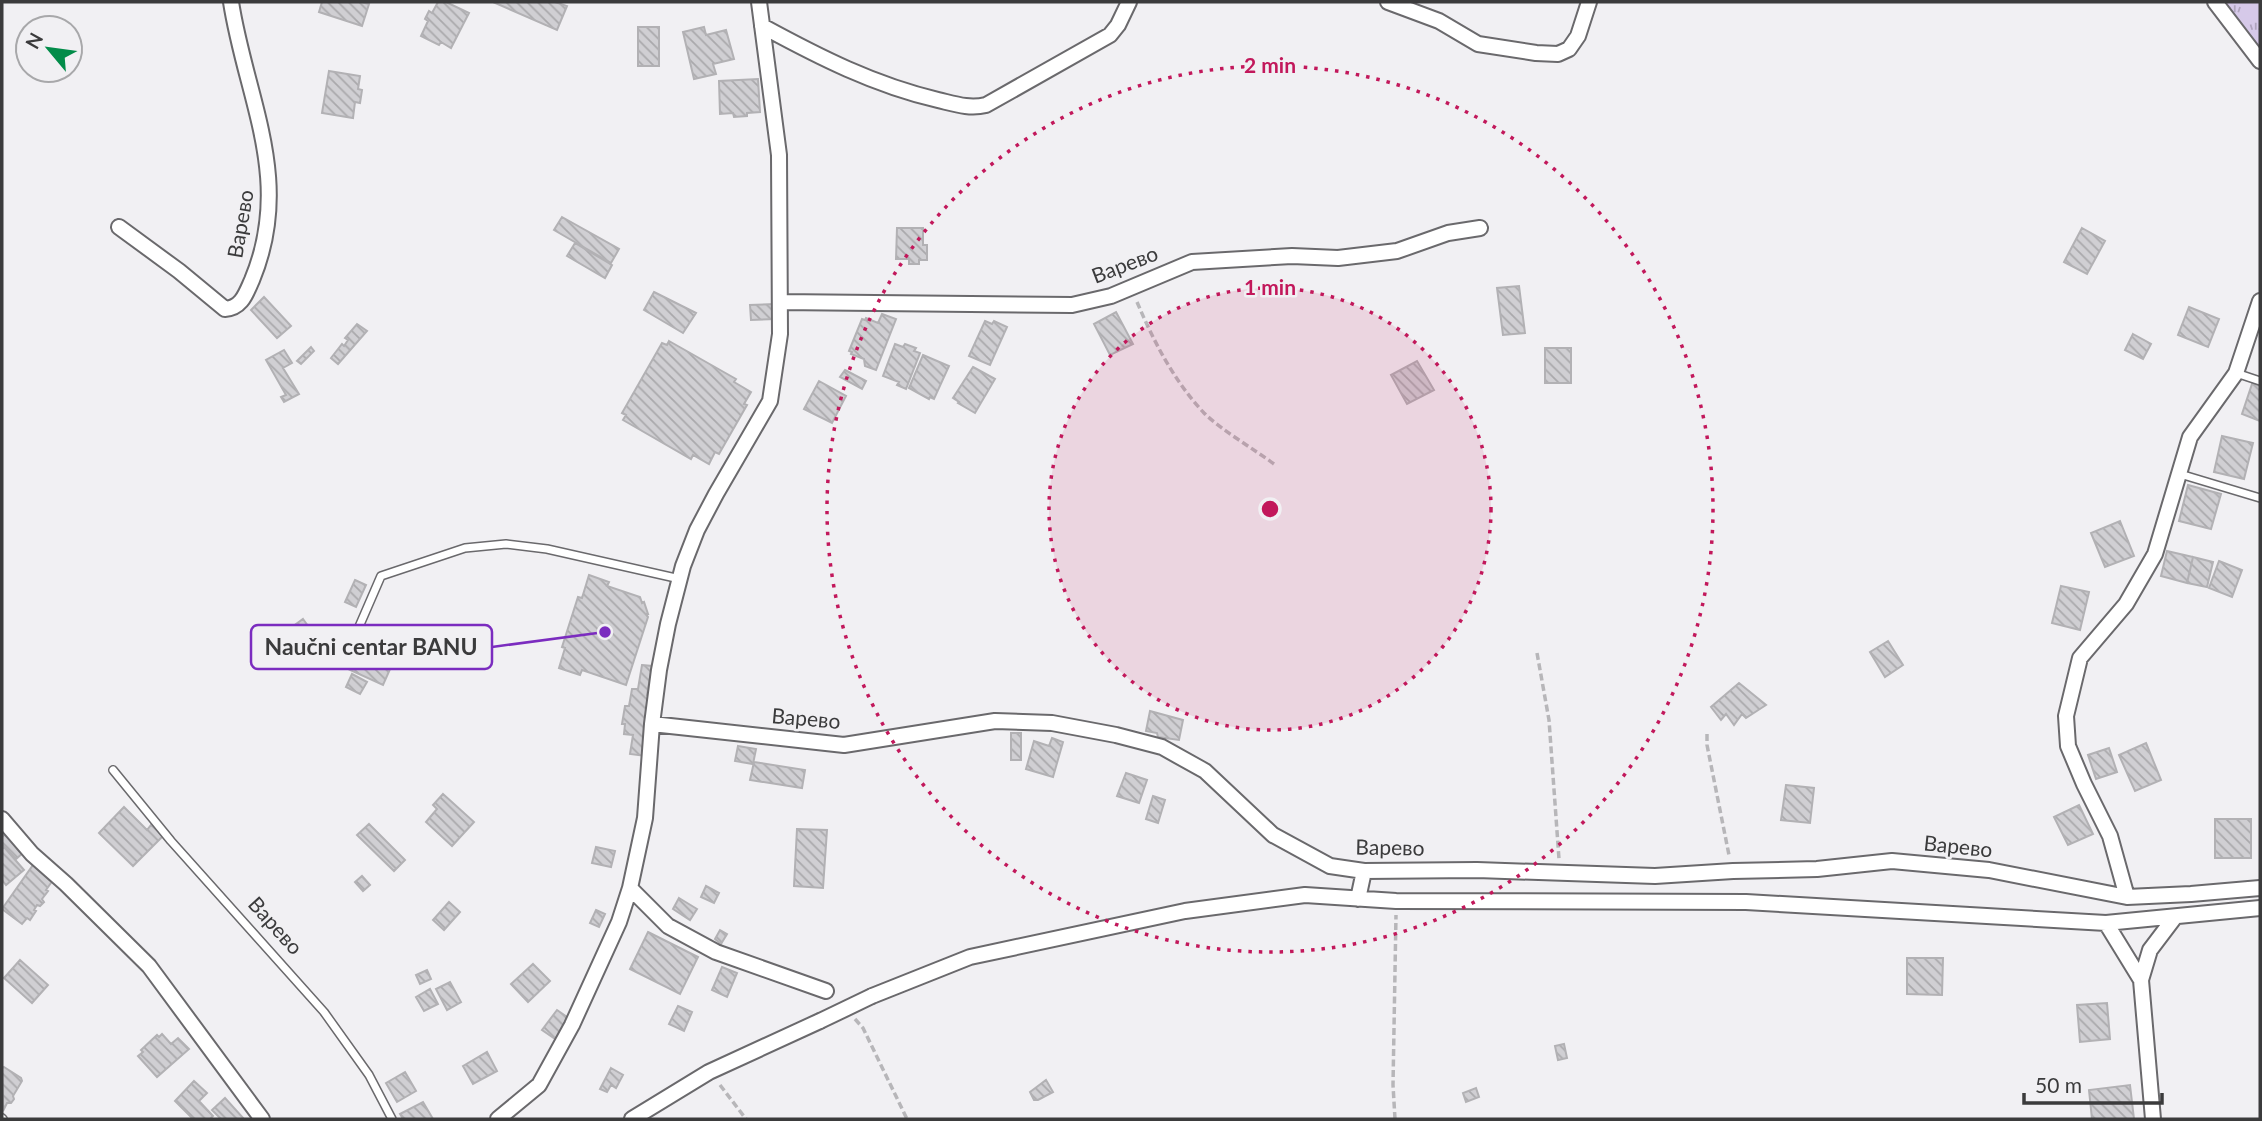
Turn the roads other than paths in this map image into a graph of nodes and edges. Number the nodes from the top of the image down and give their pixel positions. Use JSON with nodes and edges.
{"nodes":[{"id":1,"x":232,"y":2,"type":"edge"},
{"id":2,"x":759,"y":2,"type":"edge"},
{"id":3,"x":1129,"y":2,"type":"edge"},
{"id":4,"x":1388,"y":2,"type":"edge"},
{"id":5,"x":1589,"y":2,"type":"edge"},
{"id":6,"x":2214,"y":2,"type":"edge"},
{"id":7,"x":762,"y":26,"type":"junction"},
{"id":8,"x":2260,"y":61,"type":"edge"},
{"id":9,"x":119,"y":227,"type":"dead end"},
{"id":10,"x":1480,"y":228,"type":"dead end"},
{"id":11,"x":2260,"y":301,"type":"edge"},
{"id":12,"x":780,"y":302,"type":"junction"},
{"id":13,"x":2236,"y":373,"type":"junction"},
{"id":14,"x":2260,"y":382,"type":"edge"},
{"id":15,"x":2179,"y":474,"type":"junction"},
{"id":16,"x":2260,"y":498,"type":"edge"},
{"id":17,"x":680,"y":579,"type":"junction"},
{"id":18,"x":355,"y":636,"type":"dead end"},
{"id":19,"x":652,"y":724,"type":"junction"},
{"id":20,"x":113,"y":771,"type":"dead end"},
{"id":21,"x":2,"y":819,"type":"edge"},
{"id":22,"x":1364,"y":872,"type":"junction"},
{"id":23,"x":630,"y":888,"type":"junction"},
{"id":24,"x":2260,"y":888,"type":"edge"},
{"id":25,"x":2127,"y":897,"type":"junction"},
{"id":26,"x":1358,"y":899,"type":"junction"},
{"id":27,"x":2260,"y":908,"type":"edge"},
{"id":28,"x":2175,"y":917,"type":"junction"},
{"id":29,"x":2106,"y":923,"type":"junction"},
{"id":30,"x":2141,"y":980,"type":"junction"},
{"id":31,"x":826,"y":991,"type":"dead end"},
{"id":32,"x":262,"y":1119,"type":"edge"},
{"id":33,"x":392,"y":1119,"type":"edge"},
{"id":34,"x":499,"y":1119,"type":"edge"},
{"id":35,"x":632,"y":1119,"type":"edge"},
{"id":36,"x":2153,"y":1119,"type":"edge"}],
"edges":[{"from":1,"to":9,"type":"street","name":"Варево"},
{"from":2,"to":7,"type":"street"},
{"from":3,"to":7,"type":"street"},
{"from":4,"to":5,"type":"street"},
{"from":6,"to":8,"type":"street"},
{"from":7,"to":12,"type":"street"},
{"from":10,"to":12,"type":"street","name":"Варево"},
{"from":11,"to":13,"type":"street"},
{"from":12,"to":17,"type":"street"},
{"from":13,"to":14,"type":"lane"},
{"from":13,"to":15,"type":"street"},
{"from":15,"to":16,"type":"lane"},
{"from":15,"to":25,"type":"street"},
{"from":17,"to":18,"type":"lane"},
{"from":17,"to":19,"type":"street"},
{"from":19,"to":22,"type":"street","name":"Варево"},
{"from":19,"to":23,"type":"street"},
{"from":20,"to":33,"type":"lane","name":"Варево"},
{"from":21,"to":32,"type":"street"},
{"from":22,"to":25,"type":"street","name":"Варево"},
{"from":22,"to":26,"type":"street"},
{"from":23,"to":31,"type":"street"},
{"from":23,"to":34,"type":"street"},
{"from":24,"to":25,"type":"street","name":"Варево"},
{"from":26,"to":29,"type":"street"},
{"from":26,"to":35,"type":"street","bridge":true},
{"from":27,"to":28,"type":"street"},
{"from":28,"to":29,"type":"street"},
{"from":28,"to":30,"type":"street"},
{"from":29,"to":30,"type":"street"},
{"from":30,"to":36,"type":"street"}]}
